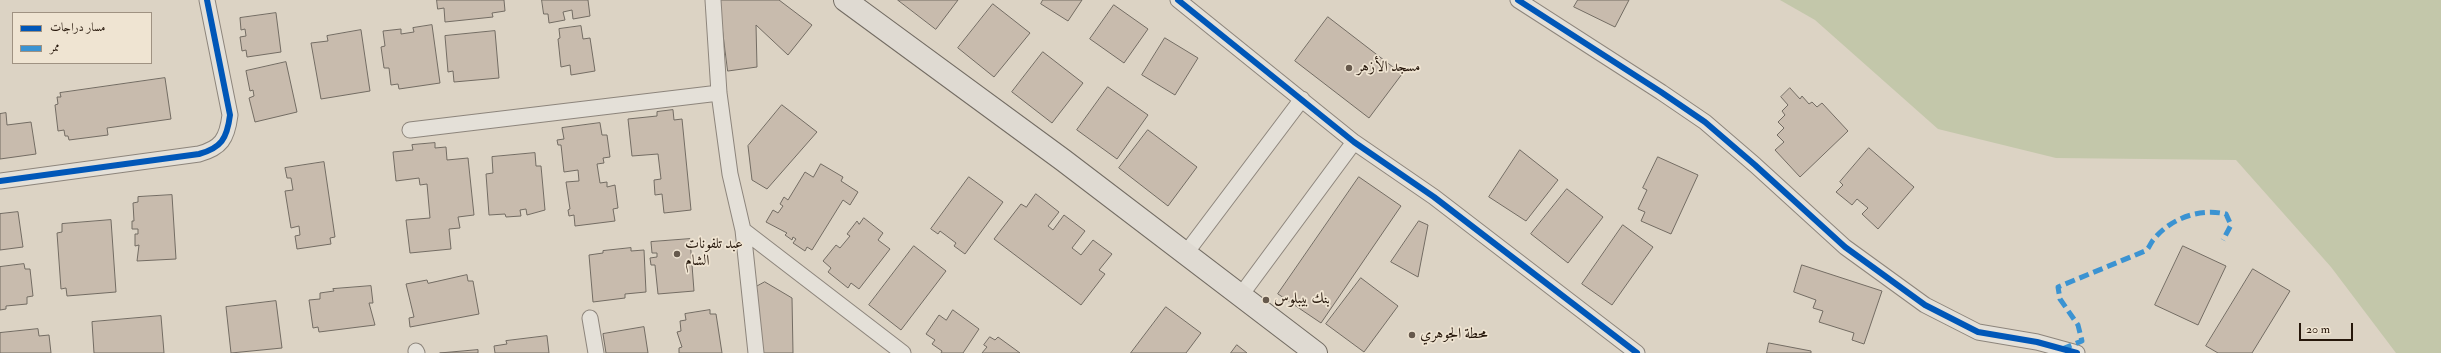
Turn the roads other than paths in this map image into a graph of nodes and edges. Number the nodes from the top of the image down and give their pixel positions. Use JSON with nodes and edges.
{"nodes":[{"id":1,"x":207,"y":0,"type":"edge"},
{"id":2,"x":713,"y":0,"type":"edge"},
{"id":3,"x":844,"y":0,"type":"edge"},
{"id":4,"x":1178,"y":0,"type":"edge"},
{"id":5,"x":1518,"y":0,"type":"edge"},
{"id":6,"x":718,"y":93,"type":"junction"},
{"id":7,"x":1302,"y":99,"type":"junction"},
{"id":8,"x":410,"y":130,"type":"dead end"},
{"id":9,"x":1354,"y":142,"type":"junction"},
{"id":10,"x":0,"y":181,"type":"edge"},
{"id":11,"x":743,"y":230,"type":"junction"},
{"id":12,"x":1186,"y":253,"type":"junction"},
{"id":13,"x":1241,"y":295,"type":"junction"},
{"id":14,"x":590,"y":318,"type":"dead end"},
{"id":15,"x":596,"y":353,"type":"edge"},
{"id":16,"x":756,"y":353,"type":"edge"},
{"id":17,"x":903,"y":353,"type":"edge"},
{"id":18,"x":1316,"y":353,"type":"edge"},
{"id":19,"x":1637,"y":353,"type":"edge"},
{"id":20,"x":2077,"y":353,"type":"edge"}],
"edges":[{"from":1,"to":10,"type":"street"},
{"from":2,"to":6,"type":"street"},
{"from":3,"to":12,"type":"main road"},
{"from":4,"to":7,"type":"street"},
{"from":5,"to":20,"type":"street"},
{"from":6,"to":8,"type":"street"},
{"from":6,"to":11,"type":"street"},
{"from":7,"to":9,"type":"street"},
{"from":7,"to":12,"type":"street"},
{"from":9,"to":13,"type":"street"},
{"from":9,"to":19,"type":"street"},
{"from":11,"to":16,"type":"street"},
{"from":11,"to":17,"type":"street"},
{"from":12,"to":13,"type":"main road"},
{"from":13,"to":18,"type":"main road"},
{"from":14,"to":15,"type":"street"}]}
